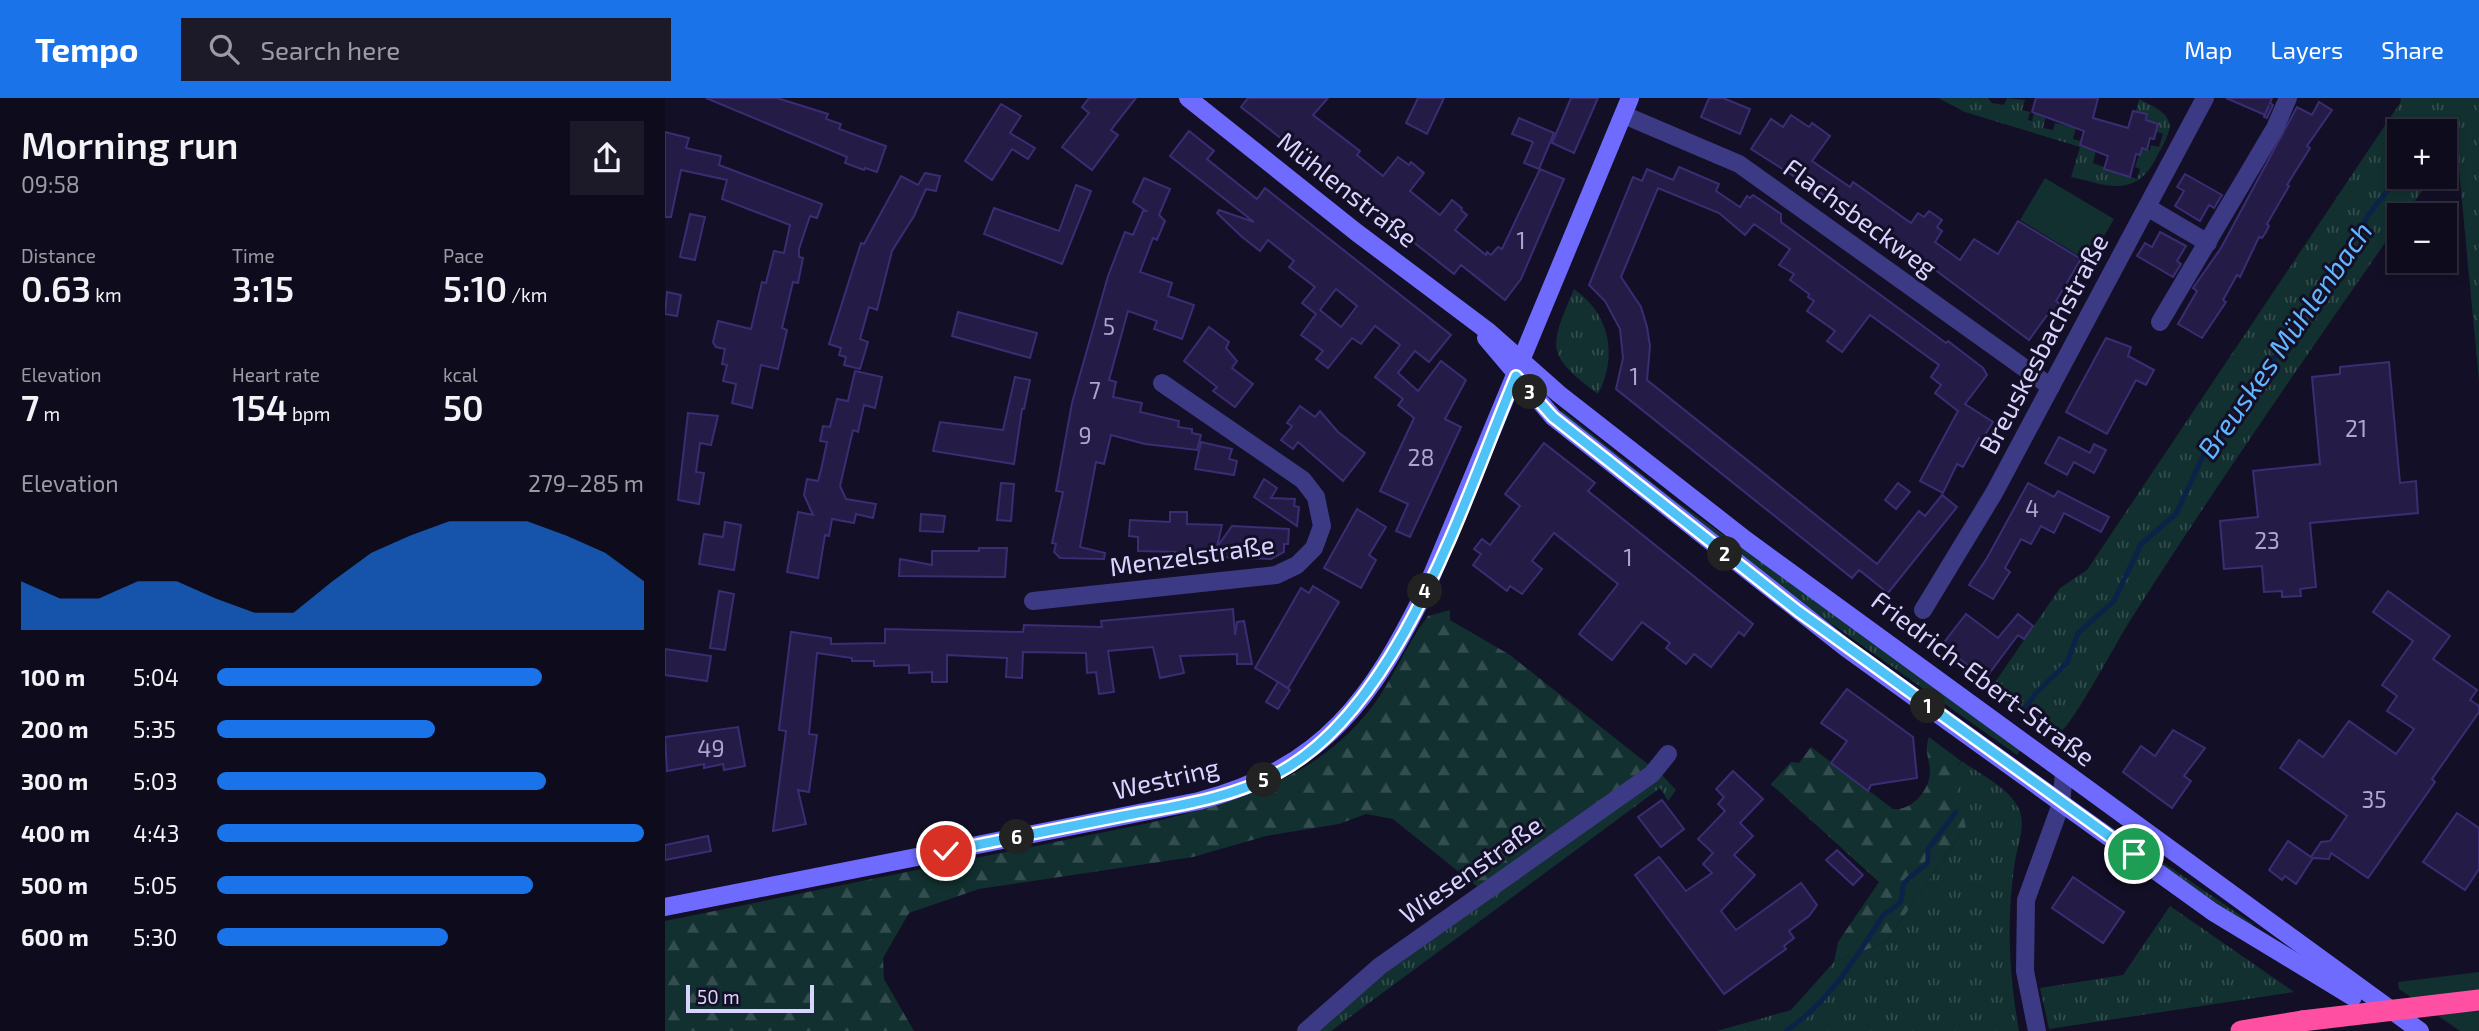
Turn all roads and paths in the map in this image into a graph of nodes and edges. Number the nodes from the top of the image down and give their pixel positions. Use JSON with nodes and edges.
{"nodes":[{"id":1,"x":1188,"y":98,"type":"edge"},
{"id":2,"x":2288,"y":98,"type":"edge"},
{"id":3,"x":2200,"y":100,"type":"edge"},
{"id":4,"x":1627,"y":106,"type":"edge"},
{"id":5,"x":2147,"y":207,"type":"junction"},
{"id":6,"x":2208,"y":243,"type":"junction"},
{"id":7,"x":1474,"y":321,"type":"junction"},
{"id":8,"x":2160,"y":322,"type":"dead end"},
{"id":9,"x":1522,"y":359,"type":"junction"},
{"id":10,"x":1516,"y":376,"type":"junction"},
{"id":11,"x":1162,"y":383,"type":"dead end"},
{"id":12,"x":2051,"y":387,"type":"junction"},
{"id":13,"x":1033,"y":601,"type":"dead end"},
{"id":14,"x":1923,"y":610,"type":"dead end"},
{"id":15,"x":1668,"y":754,"type":"dead end"},
{"id":16,"x":2064,"y":773,"type":"junction"},
{"id":17,"x":2061,"y":804,"type":"junction"},
{"id":18,"x":665,"y":907,"type":"edge"},
{"id":19,"x":2479,"y":1000,"type":"edge"},
{"id":20,"x":1306,"y":1031,"type":"edge"},
{"id":21,"x":2037,"y":1031,"type":"edge"},
{"id":22,"x":2241,"y":1031,"type":"edge"},
{"id":23,"x":2400,"y":1031,"type":"edge"},
{"id":24,"x":2420,"y":1031,"type":"edge"}],
"edges":[{"from":1,"to":7,"type":"main road","name":"Mühlenstraße"},
{"from":2,"to":6,"type":"street"},
{"from":3,"to":5,"type":"street","name":"Breuskesbachstraße"},
{"from":4,"to":9,"type":"main road","name":"Westring"},
{"from":4,"to":12,"type":"street","name":"Flachsbeckweg"},
{"from":5,"to":6,"type":"street"},
{"from":5,"to":12,"type":"street","name":"Breuskesbachstraße"},
{"from":6,"to":8,"type":"street"},
{"from":7,"to":9,"type":"main road","name":"Mühlenstraße"},
{"from":7,"to":10,"type":"main road","name":"Mühlenstraße"},
{"from":9,"to":10,"type":"main road","name":"Westring"},
{"from":9,"to":16,"type":"main road","name":"Friedrich-Ebert-Straße"},
{"from":10,"to":17,"type":"main road","name":"Friedrich-Ebert-Straße"},
{"from":10,"to":18,"type":"main road","name":"Westring"},
{"from":11,"to":13,"type":"street","name":"Menzelstraße"},
{"from":12,"to":14,"type":"street","name":"Breuskesbachstraße"},
{"from":15,"to":20,"type":"street","name":"Wiesenstraße"},
{"from":16,"to":17,"type":"street"},
{"from":16,"to":24,"type":"main road","name":"Friedrich-Ebert-Straße"},
{"from":17,"to":21,"type":"street"},
{"from":17,"to":23,"type":"main road","name":"Friedrich-Ebert-Straße"},
{"from":19,"to":22,"type":"highway","bridge":true}]}
